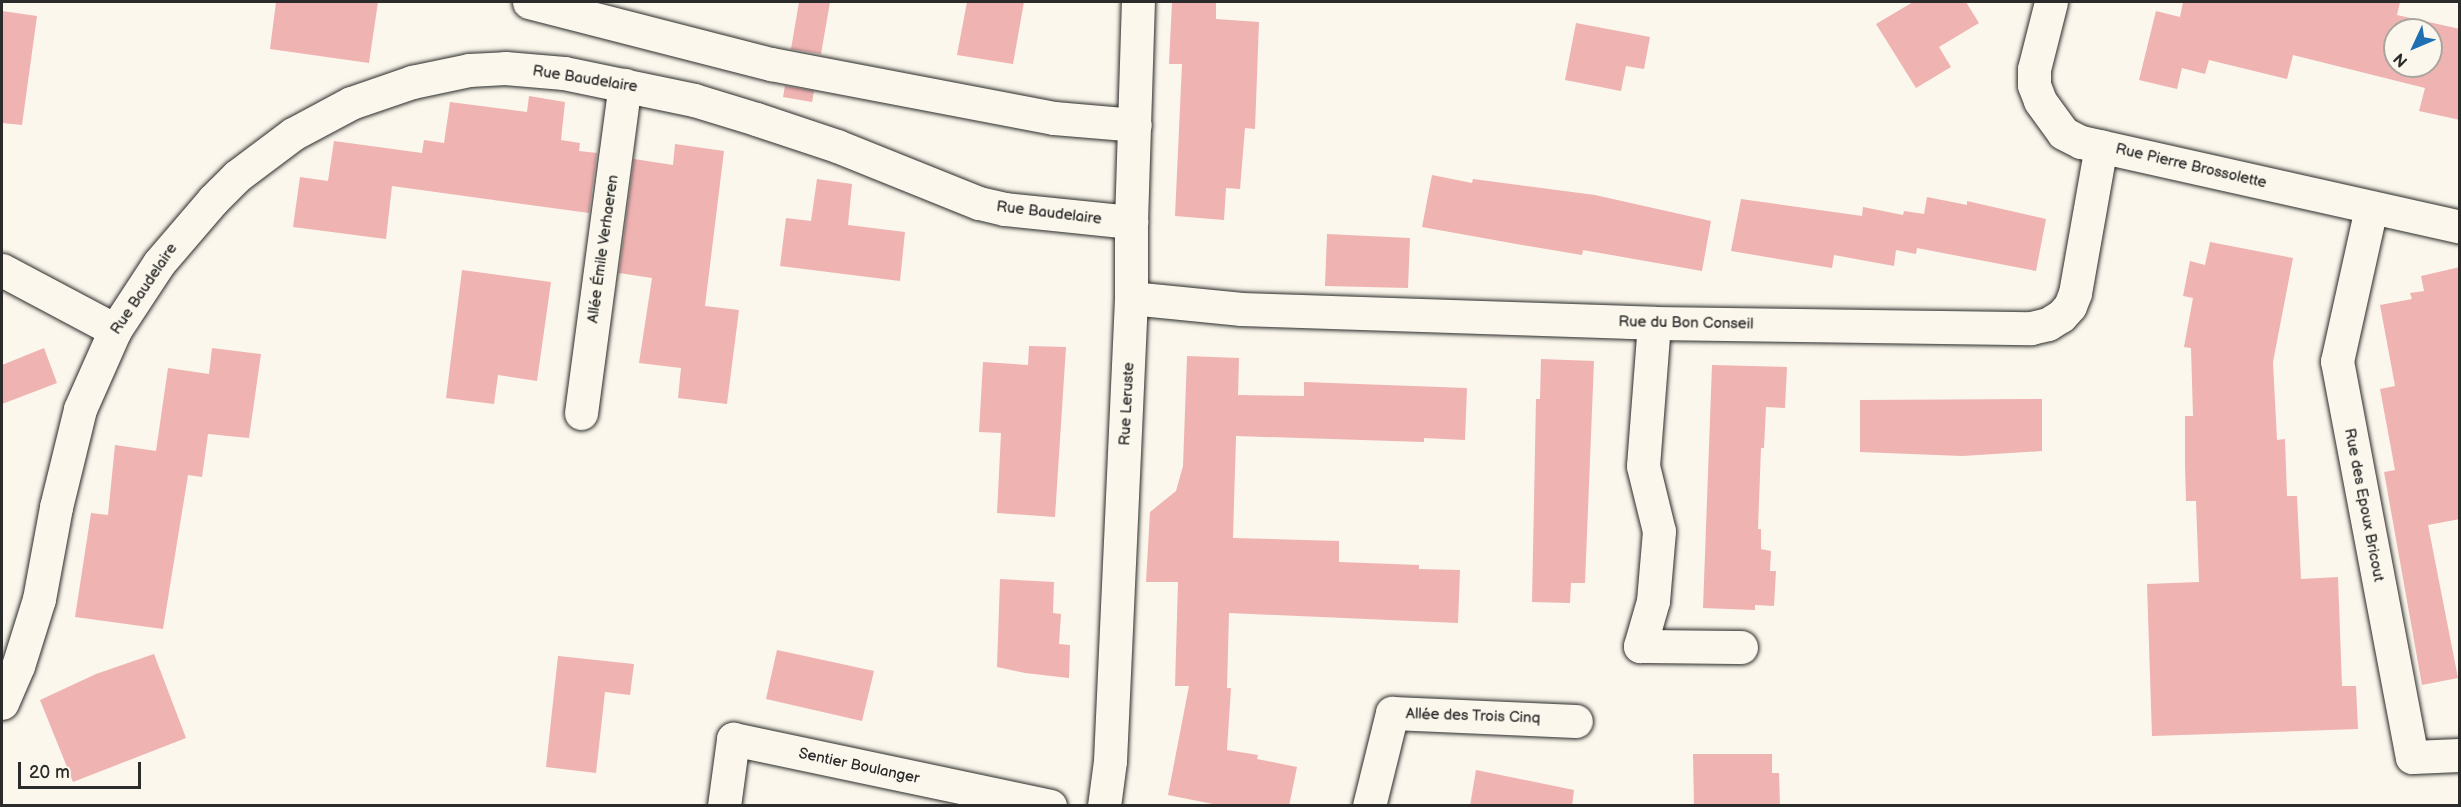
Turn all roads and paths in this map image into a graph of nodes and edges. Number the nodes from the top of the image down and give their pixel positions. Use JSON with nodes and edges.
{"nodes":[{"id":1,"x":529,"y":2,"type":"edge"},
{"id":2,"x":1138,"y":2,"type":"edge"},
{"id":3,"x":2051,"y":2,"type":"edge"},
{"id":4,"x":625,"y":85,"type":"junction"},
{"id":5,"x":1135,"y":125,"type":"junction"},
{"id":6,"x":2101,"y":146,"type":"junction"},
{"id":7,"x":2371,"y":208,"type":"junction"},
{"id":8,"x":1131,"y":222,"type":"junction"},
{"id":9,"x":2460,"y":227,"type":"edge"},
{"id":10,"x":2,"y":270,"type":"edge"},
{"id":11,"x":1131,"y":298,"type":"junction"},
{"id":12,"x":1654,"y":323,"type":"junction"},
{"id":13,"x":115,"y":330,"type":"junction"},
{"id":14,"x":580,"y":413,"type":"dead end"},
{"id":15,"x":1741,"y":647,"type":"dead end"},
{"id":16,"x":2,"y":703,"type":"edge"},
{"id":17,"x":1576,"y":721,"type":"dead end"},
{"id":18,"x":2460,"y":755,"type":"edge"},
{"id":19,"x":724,"y":806,"type":"edge"},
{"id":20,"x":1050,"y":806,"type":"edge"},
{"id":21,"x":1104,"y":806,"type":"edge"},
{"id":22,"x":1369,"y":806,"type":"edge"}],
"edges":[{"from":1,"to":5,"type":"street"},
{"from":2,"to":5,"type":"street","name":"Rue Leruste"},
{"from":3,"to":6,"type":"street","name":"Rue Pierre Brossolette"},
{"from":4,"to":8,"type":"street","name":"Rue Baudelaire"},
{"from":4,"to":13,"type":"street","name":"Rue Baudelaire"},
{"from":4,"to":14,"type":"street","name":"Allée Émile Verhaeren"},
{"from":5,"to":8,"type":"street","name":"Rue Leruste"},
{"from":6,"to":7,"type":"street","name":"Rue Pierre Brossolette"},
{"from":6,"to":12,"type":"street","name":"Rue du Bon Conseil"},
{"from":7,"to":9,"type":"street","name":"Rue Pierre Brossolette"},
{"from":7,"to":18,"type":"street","name":"Rue des Epoux Bricout"},
{"from":8,"to":11,"type":"street","name":"Rue Leruste"},
{"from":10,"to":13,"type":"street"},
{"from":11,"to":12,"type":"street","name":"Rue du Bon Conseil"},
{"from":11,"to":21,"type":"street","name":"Rue Leruste"},
{"from":12,"to":15,"type":"street"},
{"from":13,"to":16,"type":"street","name":"Rue Baudelaire"},
{"from":17,"to":22,"type":"street","name":"Allée des Trois Cinq"},
{"from":19,"to":20,"type":"street","name":"Sentier Boulanger"}]}
